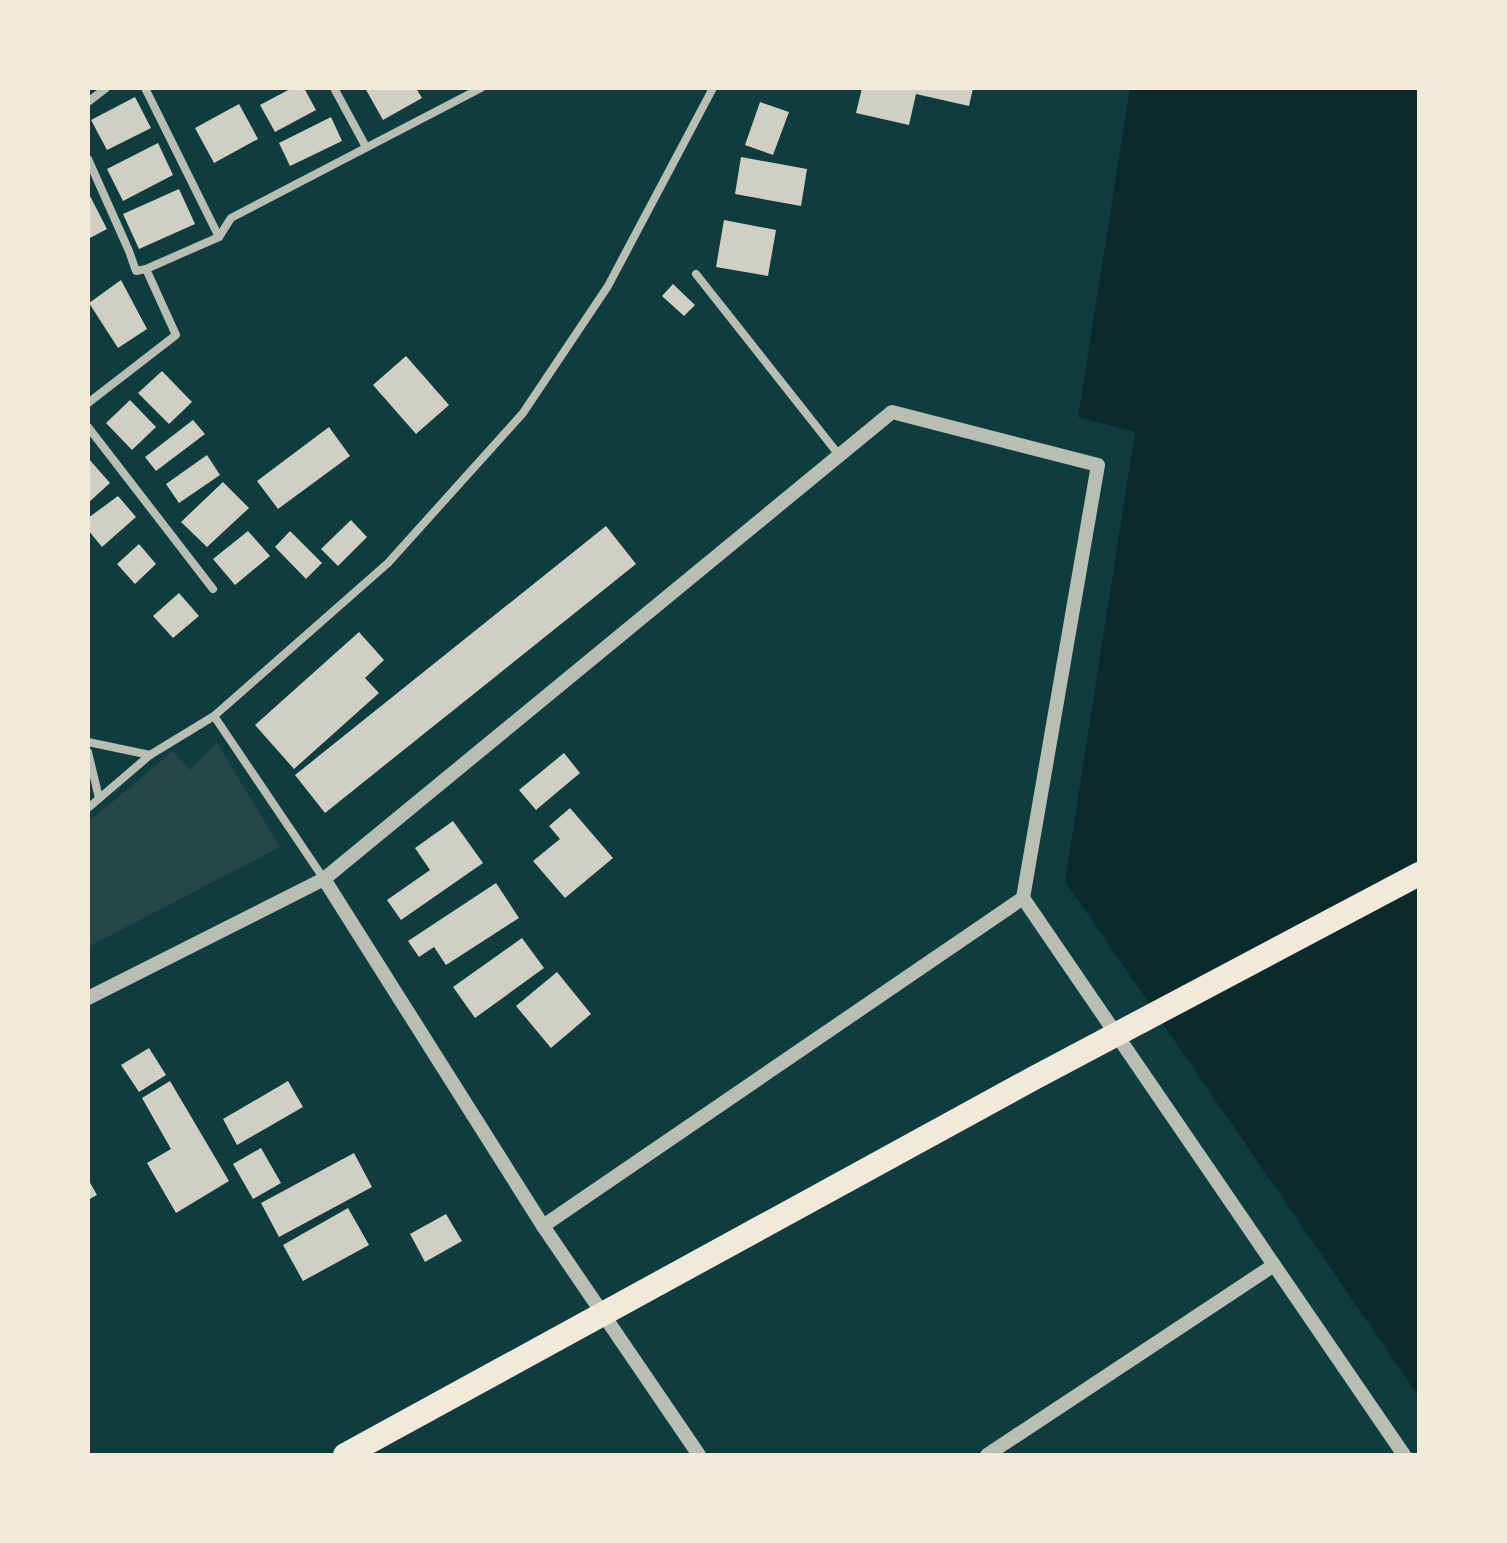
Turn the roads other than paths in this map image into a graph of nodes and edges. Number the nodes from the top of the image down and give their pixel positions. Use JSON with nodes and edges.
{"nodes":[{"id":1,"x":106,"y":88,"type":"edge"},
{"id":2,"x":145,"y":88,"type":"edge"},
{"id":3,"x":334,"y":88,"type":"edge"},
{"id":4,"x":481,"y":88,"type":"edge"},
{"id":5,"x":713,"y":88,"type":"edge"},
{"id":6,"x":88,"y":102,"type":"edge"},
{"id":7,"x":366,"y":147,"type":"junction"},
{"id":8,"x":88,"y":159,"type":"edge"},
{"id":9,"x":219,"y":237,"type":"junction"},
{"id":10,"x":146,"y":269,"type":"junction"},
{"id":11,"x":696,"y":274,"type":"dead end"},
{"id":12,"x":88,"y":403,"type":"edge"},
{"id":13,"x":88,"y":427,"type":"edge"},
{"id":14,"x":839,"y":455,"type":"junction"},
{"id":15,"x":213,"y":589,"type":"dead end"},
{"id":16,"x":214,"y":716,"type":"junction"},
{"id":17,"x":88,"y":742,"type":"edge"},
{"id":18,"x":88,"y":752,"type":"edge"},
{"id":19,"x":150,"y":755,"type":"junction"},
{"id":20,"x":99,"y":798,"type":"junction"},
{"id":21,"x":88,"y":808,"type":"edge"},
{"id":22,"x":1419,"y":874,"type":"edge"},
{"id":23,"x":324,"y":879,"type":"junction"},
{"id":24,"x":1023,"y":898,"type":"junction"},
{"id":25,"x":88,"y":998,"type":"edge"},
{"id":26,"x":543,"y":1226,"type":"junction"},
{"id":27,"x":1274,"y":1265,"type":"junction"},
{"id":28,"x":345,"y":1455,"type":"edge"},
{"id":29,"x":699,"y":1455,"type":"edge"},
{"id":30,"x":987,"y":1455,"type":"edge"},
{"id":31,"x":1404,"y":1455,"type":"edge"}],
"edges":[{"from":1,"to":6,"type":"street"},
{"from":2,"to":9,"type":"street"},
{"from":3,"to":7,"type":"street"},
{"from":4,"to":7,"type":"street"},
{"from":5,"to":16,"type":"street"},
{"from":7,"to":9,"type":"street"},
{"from":8,"to":10,"type":"street"},
{"from":9,"to":10,"type":"street"},
{"from":10,"to":12,"type":"street"},
{"from":11,"to":14,"type":"street"},
{"from":13,"to":15,"type":"street"},
{"from":14,"to":23,"type":"street"},
{"from":14,"to":24,"type":"street"},
{"from":16,"to":19,"type":"street"},
{"from":16,"to":23,"type":"street"},
{"from":17,"to":19,"type":"street"},
{"from":18,"to":20,"type":"street"},
{"from":19,"to":20,"type":"street"},
{"from":20,"to":21,"type":"street"},
{"from":22,"to":28,"type":"highway"},
{"from":23,"to":25,"type":"street"},
{"from":23,"to":26,"type":"street"},
{"from":24,"to":26,"type":"street"},
{"from":24,"to":27,"type":"street"},
{"from":26,"to":29,"type":"street"},
{"from":27,"to":30,"type":"street"},
{"from":27,"to":31,"type":"street"}]}
